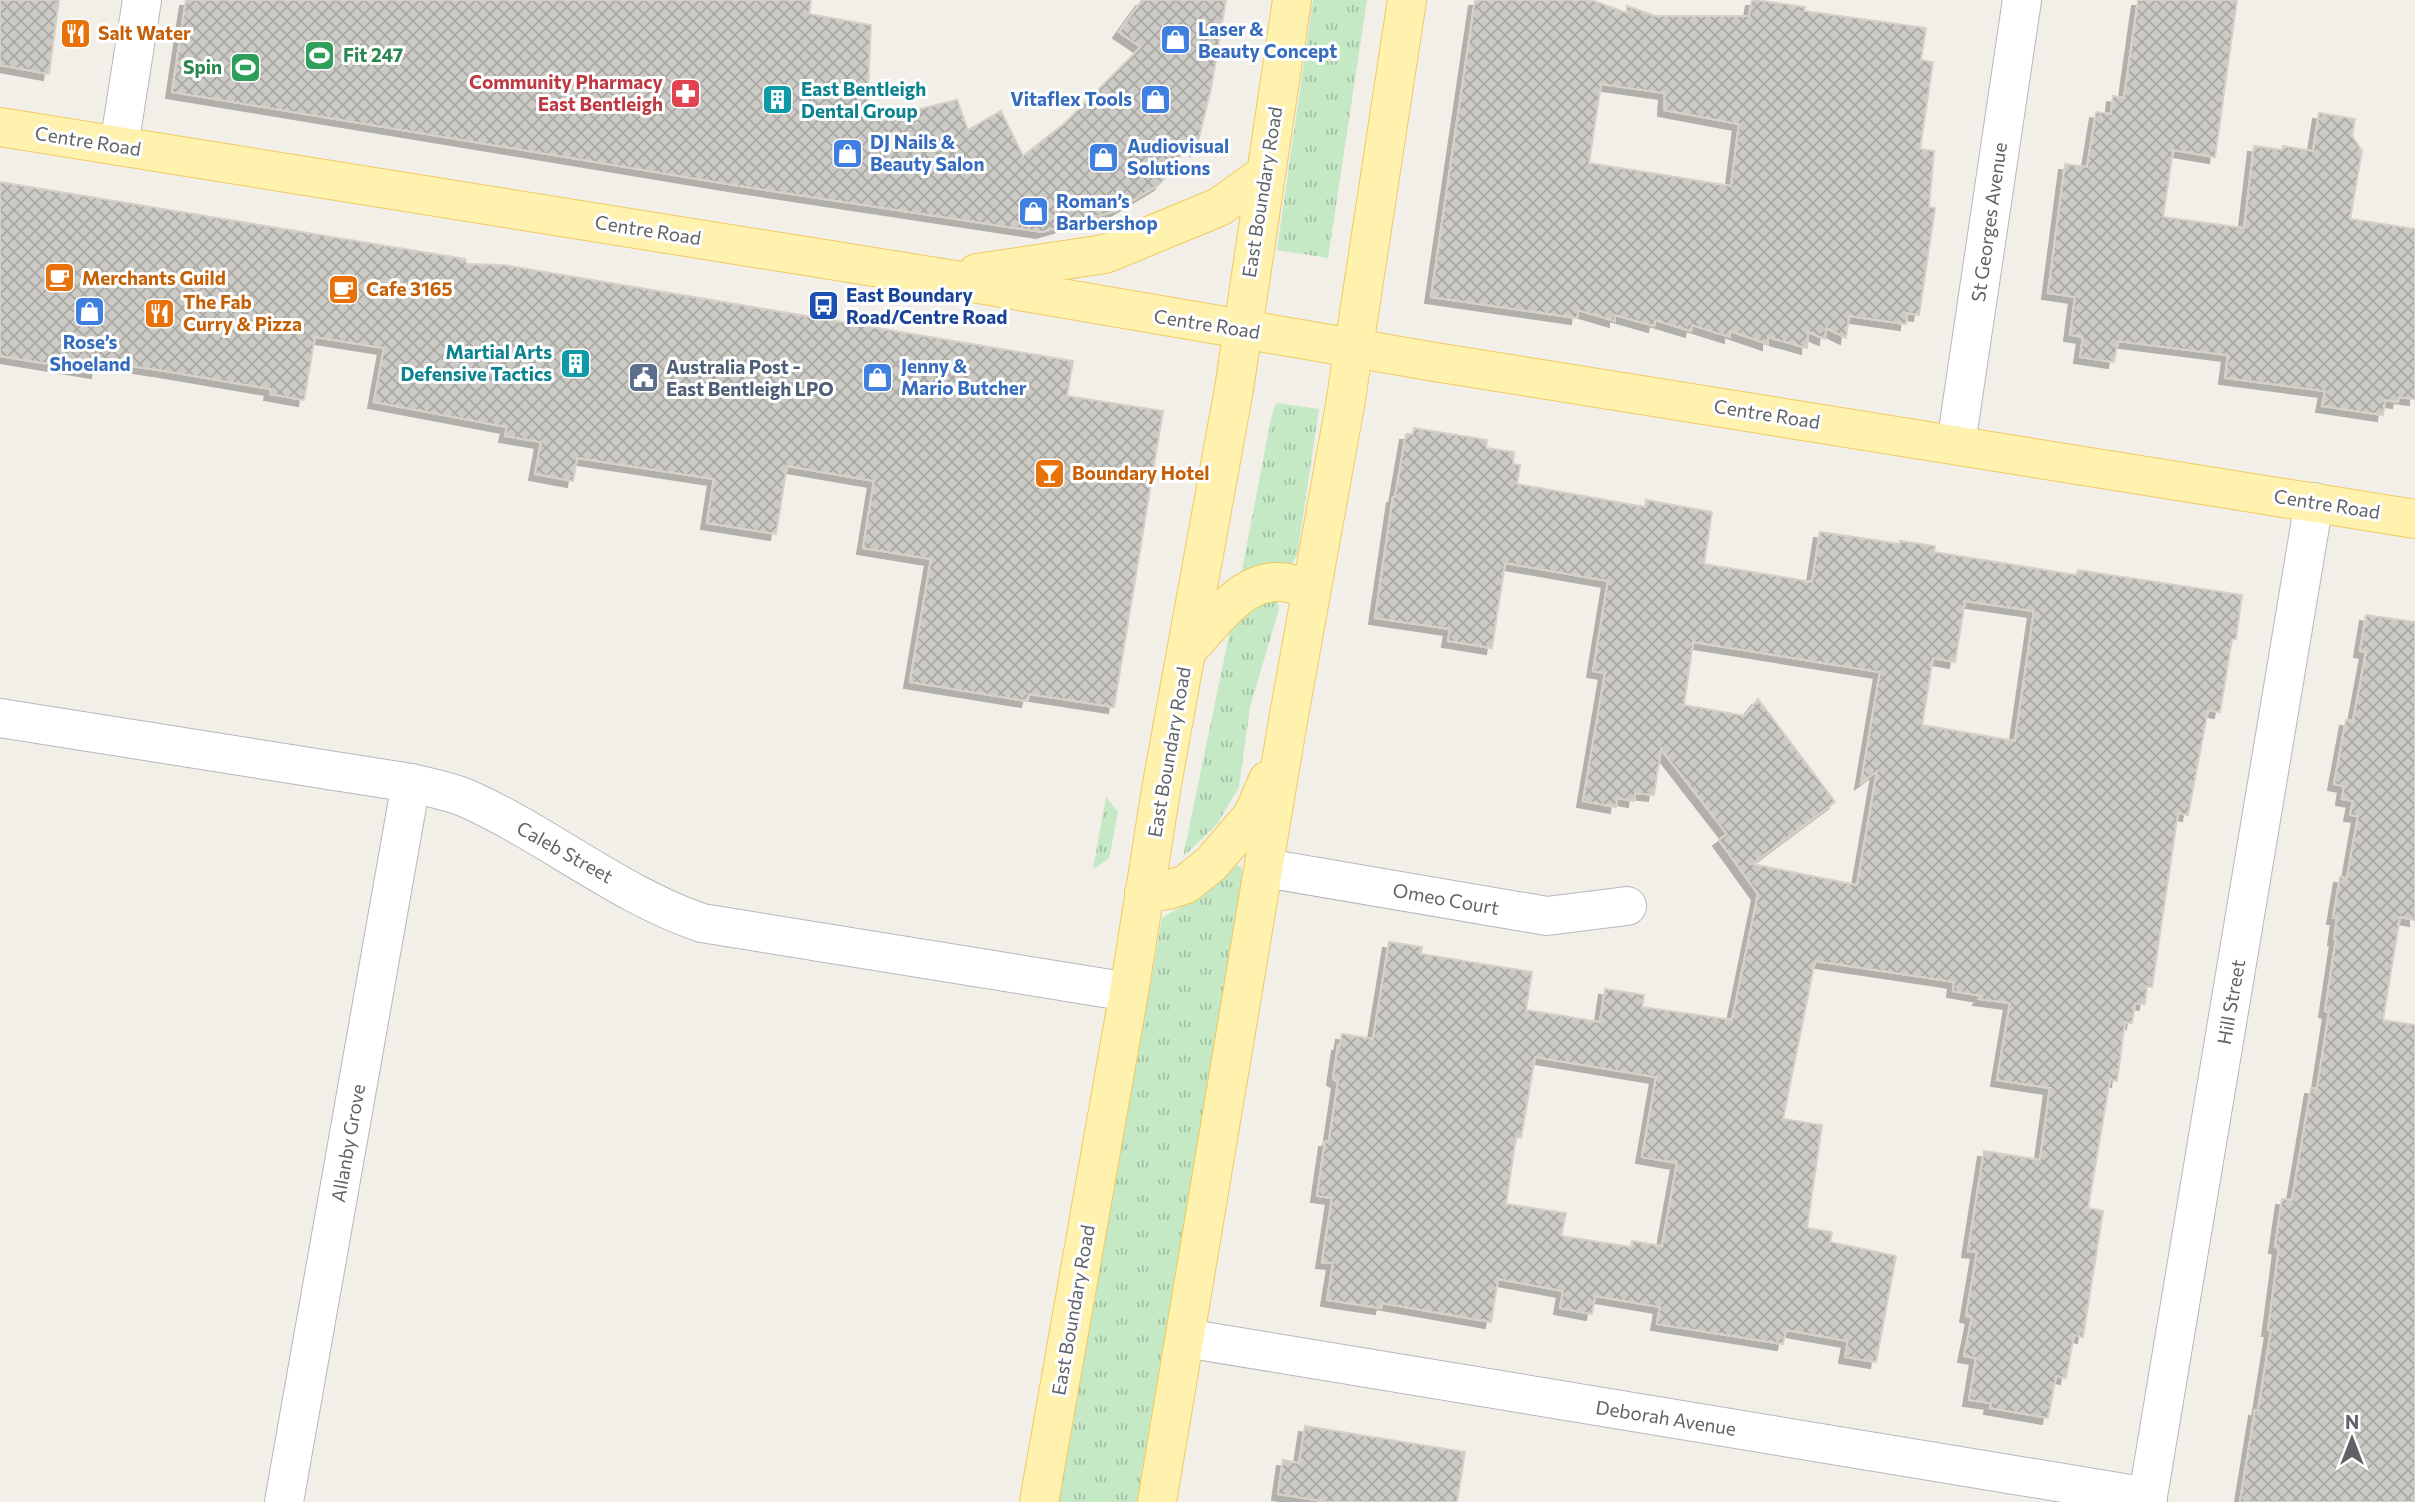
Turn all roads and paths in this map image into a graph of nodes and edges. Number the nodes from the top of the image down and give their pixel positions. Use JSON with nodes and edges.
{"nodes":[{"id":1,"x":142,"y":0,"type":"edge"},
{"id":2,"x":1292,"y":0,"type":"edge"},
{"id":3,"x":1407,"y":0,"type":"edge"},
{"id":4,"x":2022,"y":0,"type":"edge"},
{"id":5,"x":0,"y":127,"type":"edge"},
{"id":6,"x":119,"y":146,"type":"junction"},
{"id":7,"x":1265,"y":174,"type":"junction"},
{"id":8,"x":939,"y":278,"type":"junction"},
{"id":9,"x":1241,"y":329,"type":"junction"},
{"id":10,"x":1354,"y":348,"type":"junction"},
{"id":11,"x":1956,"y":444,"type":"junction"},
{"id":12,"x":2314,"y":502,"type":"junction"},
{"id":13,"x":2415,"y":519,"type":"edge"},
{"id":14,"x":1311,"y":591,"type":"junction"},
{"id":15,"x":1187,"y":650,"type":"junction"},
{"id":16,"x":1289,"y":715,"type":"junction"},
{"id":17,"x":0,"y":718,"type":"edge"},
{"id":18,"x":411,"y":783,"type":"junction"},
{"id":19,"x":1265,"y":868,"type":"junction"},
{"id":20,"x":1144,"y":893,"type":"junction"},
{"id":21,"x":1628,"y":906,"type":"dead end"},
{"id":22,"x":1129,"y":992,"type":"junction"},
{"id":23,"x":1185,"y":1338,"type":"junction"},
{"id":24,"x":2148,"y":1500,"type":"edge"},
{"id":25,"x":284,"y":1502,"type":"edge"},
{"id":26,"x":1039,"y":1502,"type":"edge"},
{"id":27,"x":1157,"y":1502,"type":"edge"}],
"edges":[{"from":1,"to":6,"type":"street"},
{"from":2,"to":7,"type":"main road","name":"East Boundary Road"},
{"from":3,"to":10,"type":"main road"},
{"from":4,"to":11,"type":"street","name":"St Georges Avenue"},
{"from":5,"to":6,"type":"main road","name":"Centre Road"},
{"from":6,"to":8,"type":"main road","name":"Centre Road"},
{"from":7,"to":8,"type":"main road"},
{"from":7,"to":9,"type":"main road","name":"East Boundary Road"},
{"from":8,"to":9,"type":"main road","name":"Centre Road"},
{"from":9,"to":10,"type":"main road","name":"Centre Road"},
{"from":9,"to":15,"type":"main road","name":"East Boundary Road"},
{"from":10,"to":11,"type":"main road","name":"Centre Road"},
{"from":10,"to":14,"type":"main road"},
{"from":11,"to":12,"type":"main road","name":"Centre Road"},
{"from":12,"to":13,"type":"main road","name":"Centre Road"},
{"from":12,"to":24,"type":"street","name":"Hill Street"},
{"from":14,"to":15,"type":"main road"},
{"from":14,"to":16,"type":"main road"},
{"from":15,"to":20,"type":"main road","name":"East Boundary Road"},
{"from":16,"to":19,"type":"main road"},
{"from":16,"to":20,"type":"main road"},
{"from":17,"to":18,"type":"street","name":"Caleb Street"},
{"from":18,"to":22,"type":"street","name":"Caleb Street"},
{"from":18,"to":25,"type":"street","name":"Allanby Grove"},
{"from":19,"to":21,"type":"street","name":"Omeo Court"},
{"from":19,"to":23,"type":"main road"},
{"from":20,"to":22,"type":"main road","name":"East Boundary Road"},
{"from":22,"to":26,"type":"main road","name":"East Boundary Road"},
{"from":23,"to":24,"type":"street","name":"Deborah Avenue"},
{"from":23,"to":27,"type":"main road"}]}
